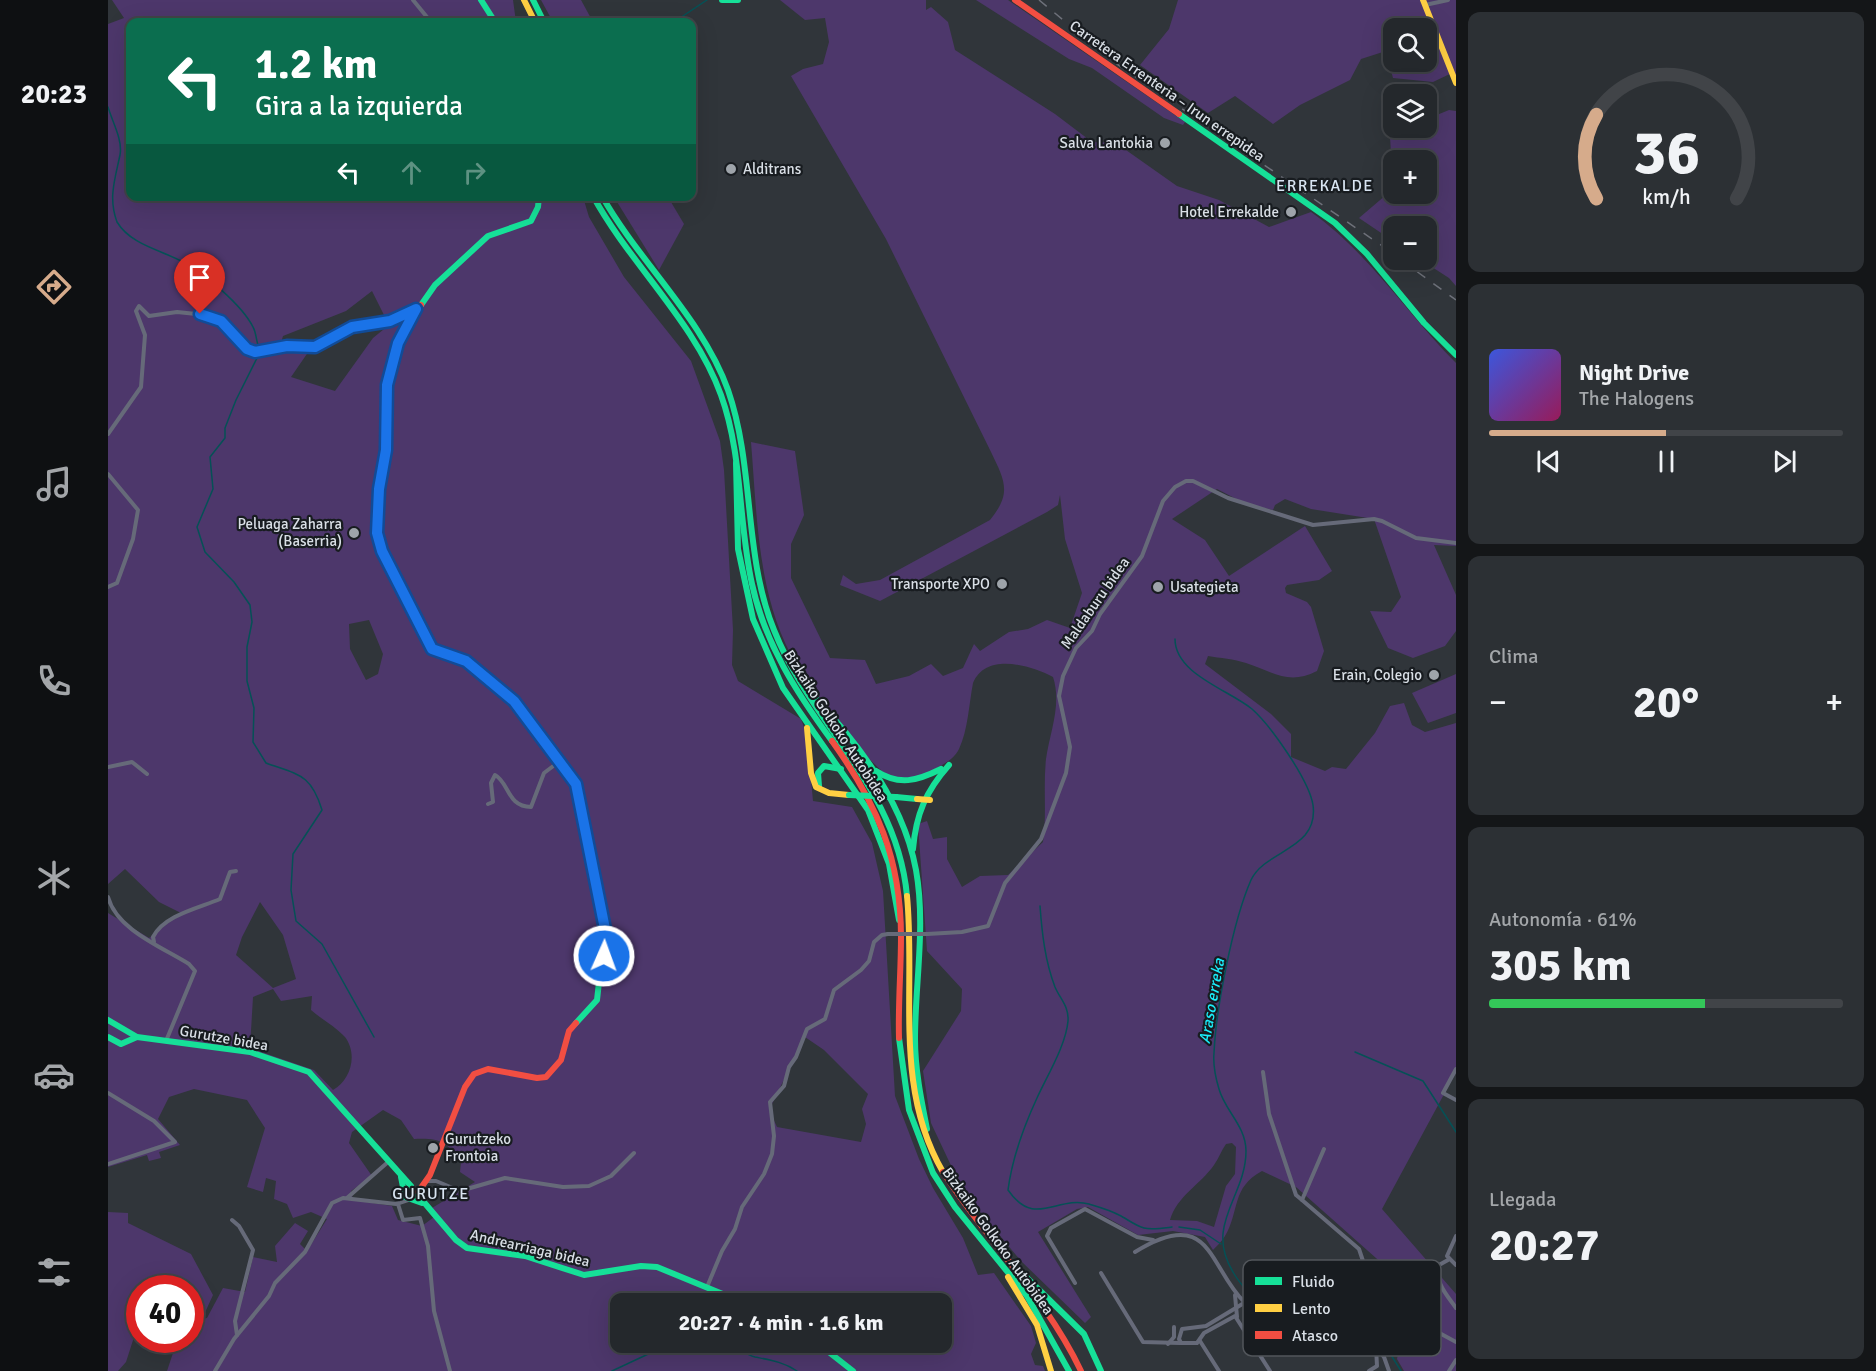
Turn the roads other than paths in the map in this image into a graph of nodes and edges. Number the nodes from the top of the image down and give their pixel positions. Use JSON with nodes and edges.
{"nodes":[{"id":1,"x":413,"y":0,"type":"edge"},
{"id":2,"x":481,"y":0,"type":"edge"},
{"id":3,"x":524,"y":0,"type":"edge"},
{"id":4,"x":533,"y":0,"type":"edge"},
{"id":5,"x":723,"y":0,"type":"edge"},
{"id":6,"x":738,"y":0,"type":"edge"},
{"id":7,"x":1015,"y":0,"type":"edge"},
{"id":8,"x":1448,"y":0,"type":"edge"},
{"id":9,"x":1424,"y":3,"type":"edge"},
{"id":10,"x":428,"y":18,"type":"edge"},
{"id":11,"x":492,"y":18,"type":"edge"},
{"id":12,"x":532,"y":18,"type":"edge"},
{"id":13,"x":542,"y":18,"type":"edge"},
{"id":14,"x":1456,"y":83,"type":"edge"},
{"id":15,"x":539,"y":201,"type":"edge"},
{"id":16,"x":596,"y":201,"type":"edge"},
{"id":17,"x":605,"y":201,"type":"edge"},
{"id":18,"x":416,"y":309,"type":"junction"},
{"id":19,"x":1456,"y":355,"type":"edge"},
{"id":20,"x":108,"y":434,"type":"edge"},
{"id":21,"x":738,"y":456,"type":"junction"},
{"id":22,"x":108,"y":474,"type":"edge"},
{"id":23,"x":1456,"y":543,"type":"edge"},
{"id":24,"x":108,"y":587,"type":"edge"},
{"id":25,"x":810,"y":696,"type":"junction"},
{"id":26,"x":803,"y":719,"type":"junction"},
{"id":27,"x":560,"y":761,"type":"junction"},
{"id":28,"x":108,"y":767,"type":"edge"},
{"id":29,"x":873,"y":768,"type":"junction"},
{"id":30,"x":842,"y":770,"type":"junction"},
{"id":31,"x":147,"y":774,"type":"dead end"},
{"id":32,"x":823,"y":791,"type":"junction"},
{"id":33,"x":933,"y":801,"type":"dead end"},
{"id":34,"x":488,"y":804,"type":"dead end"},
{"id":35,"x":912,"y":853,"type":"junction"},
{"id":36,"x":236,"y":871,"type":"dead end"},
{"id":37,"x":108,"y":897,"type":"edge"},
{"id":38,"x":902,"y":929,"type":"junction"},
{"id":39,"x":154,"y":943,"type":"junction"},
{"id":40,"x":108,"y":1020,"type":"edge"},
{"id":41,"x":129,"y":1034,"type":"junction"},
{"id":42,"x":108,"y":1036,"type":"edge"},
{"id":43,"x":137,"y":1037,"type":"junction"},
{"id":44,"x":166,"y":1041,"type":"junction"},
{"id":45,"x":118,"y":1042,"type":"junction"},
{"id":46,"x":1456,"y":1069,"type":"edge"},
{"id":47,"x":1263,"y":1072,"type":"dead end"},
{"id":48,"x":108,"y":1093,"type":"edge"},
{"id":49,"x":1456,"y":1100,"type":"edge"},
{"id":50,"x":930,"y":1145,"type":"junction"},
{"id":51,"x":1323,"y":1149,"type":"dead end"},
{"id":52,"x":634,"y":1152,"type":"dead end"},
{"id":53,"x":388,"y":1162,"type":"junction"},
{"id":54,"x":108,"y":1164,"type":"edge"},
{"id":55,"x":424,"y":1182,"type":"junction"},
{"id":56,"x":409,"y":1194,"type":"junction"},
{"id":57,"x":347,"y":1198,"type":"junction"},
{"id":58,"x":1302,"y":1200,"type":"junction"},
{"id":59,"x":232,"y":1220,"type":"dead end"},
{"id":60,"x":1456,"y":1236,"type":"edge"},
{"id":61,"x":1155,"y":1240,"type":"junction"},
{"id":62,"x":1135,"y":1252,"type":"dead end"},
{"id":63,"x":994,"y":1254,"type":"junction"},
{"id":64,"x":1363,"y":1260,"type":"edge"},
{"id":65,"x":1448,"y":1260,"type":"junction"},
{"id":66,"x":1441,"y":1264,"type":"edge"},
{"id":67,"x":1013,"y":1265,"type":"junction"},
{"id":68,"x":1456,"y":1265,"type":"edge"},
{"id":69,"x":1101,"y":1273,"type":"dead end"},
{"id":70,"x":1075,"y":1283,"type":"dead end"},
{"id":71,"x":1441,"y":1286,"type":"edge"},
{"id":72,"x":707,"y":1287,"type":"junction"},
{"id":73,"x":721,"y":1293,"type":"edge"},
{"id":74,"x":1234,"y":1293,"type":"junction"},
{"id":75,"x":1243,"y":1302,"type":"edge"},
{"id":76,"x":1243,"y":1304,"type":"edge"},
{"id":77,"x":1237,"y":1307,"type":"junction"},
{"id":78,"x":1456,"y":1308,"type":"edge"},
{"id":79,"x":1239,"y":1320,"type":"junction"},
{"id":80,"x":1174,"y":1327,"type":"dead end"},
{"id":81,"x":1243,"y":1327,"type":"edge"},
{"id":82,"x":1199,"y":1328,"type":"junction"},
{"id":83,"x":1441,"y":1334,"type":"edge"},
{"id":84,"x":237,"y":1335,"type":"junction"},
{"id":85,"x":1201,"y":1339,"type":"junction"},
{"id":86,"x":1456,"y":1342,"type":"edge"},
{"id":87,"x":1181,"y":1343,"type":"junction"},
{"id":88,"x":1168,"y":1344,"type":"junction"},
{"id":89,"x":830,"y":1353,"type":"edge"},
{"id":90,"x":1261,"y":1356,"type":"edge"},
{"id":91,"x":1376,"y":1356,"type":"edge"},
{"id":92,"x":1383,"y":1356,"type":"edge"},
{"id":93,"x":1456,"y":1360,"type":"edge"},
{"id":94,"x":1080,"y":1369,"type":"edge"},
{"id":95,"x":215,"y":1371,"type":"edge"},
{"id":96,"x":450,"y":1371,"type":"edge"},
{"id":97,"x":853,"y":1371,"type":"edge"},
{"id":98,"x":1051,"y":1371,"type":"edge"},
{"id":99,"x":1069,"y":1371,"type":"edge"},
{"id":100,"x":1101,"y":1371,"type":"edge"},
{"id":101,"x":1219,"y":1371,"type":"edge"},
{"id":102,"x":1270,"y":1371,"type":"edge"},
{"id":103,"x":1369,"y":1371,"type":"edge"},
{"id":104,"x":1389,"y":1371,"type":"edge"},
{"id":105,"x":1449,"y":1371,"type":"edge"}],
"edges":[{"from":1,"to":10,"type":"street"},
{"from":2,"to":11,"type":"main road"},
{"from":3,"to":12,"type":"main road"},
{"from":4,"to":13,"type":"main road"},
{"from":5,"to":6,"type":"main road"},
{"from":7,"to":19,"type":"main road","name":"Carretera Errenteria – Irun errepidea"},
{"from":8,"to":9,"type":"street"},
{"from":9,"to":14,"type":"main road"},
{"from":15,"to":18,"type":"main road"},
{"from":16,"to":21,"type":"main road","name":"Bizkaiko Golkoko Autobidea"},
{"from":17,"to":25,"type":"main road","name":"Bizkaiko Golkoko Autobidea"},
{"from":18,"to":20,"type":"street"},
{"from":18,"to":27,"type":"main road"},
{"from":21,"to":26,"type":"main road"},
{"from":21,"to":38,"type":"main road","name":"Bizkaiko Golkoko Autobidea"},
{"from":22,"to":24,"type":"street"},
{"from":23,"to":72,"type":"street","name":"Maldaburu bidea","bridge":true},
{"from":25,"to":29,"type":"main road"},
{"from":25,"to":50,"type":"main road","name":"Bizkaiko Golkoko Autobidea"},
{"from":26,"to":30,"type":"main road"},
{"from":26,"to":32,"type":"main road"},
{"from":27,"to":34,"type":"street"},
{"from":27,"to":55,"type":"main road"},
{"from":28,"to":31,"type":"street"},
{"from":29,"to":35,"type":"main road"},
{"from":29,"to":35,"type":"main road"},
{"from":30,"to":32,"type":"main road"},
{"from":30,"to":38,"type":"main road"},
{"from":32,"to":33,"type":"main road","bridge":true},
{"from":35,"to":50,"type":"main road"},
{"from":36,"to":39,"type":"street"},
{"from":37,"to":39,"type":"street"},
{"from":38,"to":63,"type":"main road","name":"Bizkaiko Golkoko Autobidea"},
{"from":39,"to":44,"type":"street"},
{"from":40,"to":41,"type":"main road","name":"Gurutze bidea"},
{"from":41,"to":43,"type":"main road","name":"Gurutze bidea"},
{"from":41,"to":45,"type":"main road"},
{"from":42,"to":45,"type":"main road"},
{"from":43,"to":44,"type":"main road","name":"Gurutze bidea"},
{"from":43,"to":45,"type":"main road"},
{"from":44,"to":53,"type":"main road","name":"Gurutze bidea"},
{"from":46,"to":49,"type":"street"},
{"from":47,"to":58,"type":"street"},
{"from":48,"to":54,"type":"street"},
{"from":50,"to":67,"type":"main road","name":"Bizkaiko Golkoko Autobidea"},
{"from":51,"to":58,"type":"street"},
{"from":52,"to":55,"type":"street"},
{"from":53,"to":56,"type":"main road","name":"Gurutze bidea"},
{"from":53,"to":57,"type":"street"},
{"from":55,"to":56,"type":"main road"},
{"from":56,"to":57,"type":"street"},
{"from":56,"to":72,"type":"main road","name":"Andrearriaga bidea"},
{"from":56,"to":96,"type":"street"},
{"from":57,"to":84,"type":"street"},
{"from":58,"to":64,"type":"street"},
{"from":59,"to":84,"type":"street"},
{"from":60,"to":65,"type":"street"},
{"from":61,"to":62,"type":"street"},
{"from":61,"to":70,"type":"street"},
{"from":61,"to":74,"type":"street"},
{"from":63,"to":98,"type":"main road"},
{"from":63,"to":99,"type":"main road","name":"Bizkaiko Golkoko Autobidea"},
{"from":65,"to":66,"type":"street"},
{"from":65,"to":68,"type":"street"},
{"from":67,"to":94,"type":"main road","name":"Bizkaiko Golkoko Autobidea"},
{"from":67,"to":100,"type":"main road"},
{"from":69,"to":88,"type":"street"},
{"from":71,"to":78,"type":"street"},
{"from":72,"to":73,"type":"main road","name":"Andrearriaga bidea"},
{"from":74,"to":75,"type":"street"},
{"from":74,"to":77,"type":"street"},
{"from":76,"to":77,"type":"street"},
{"from":77,"to":79,"type":"street"},
{"from":77,"to":82,"type":"street"},
{"from":79,"to":81,"type":"street"},
{"from":79,"to":85,"type":"street"},
{"from":80,"to":88,"type":"street"},
{"from":82,"to":85,"type":"street"},
{"from":82,"to":87,"type":"street"},
{"from":83,"to":86,"type":"street"},
{"from":84,"to":95,"type":"street"},
{"from":85,"to":87,"type":"street"},
{"from":85,"to":101,"type":"street"},
{"from":87,"to":88,"type":"street"},
{"from":89,"to":97,"type":"main road"},
{"from":90,"to":102,"type":"street"},
{"from":91,"to":103,"type":"street"},
{"from":92,"to":104,"type":"street"},
{"from":93,"to":105,"type":"street"}]}
